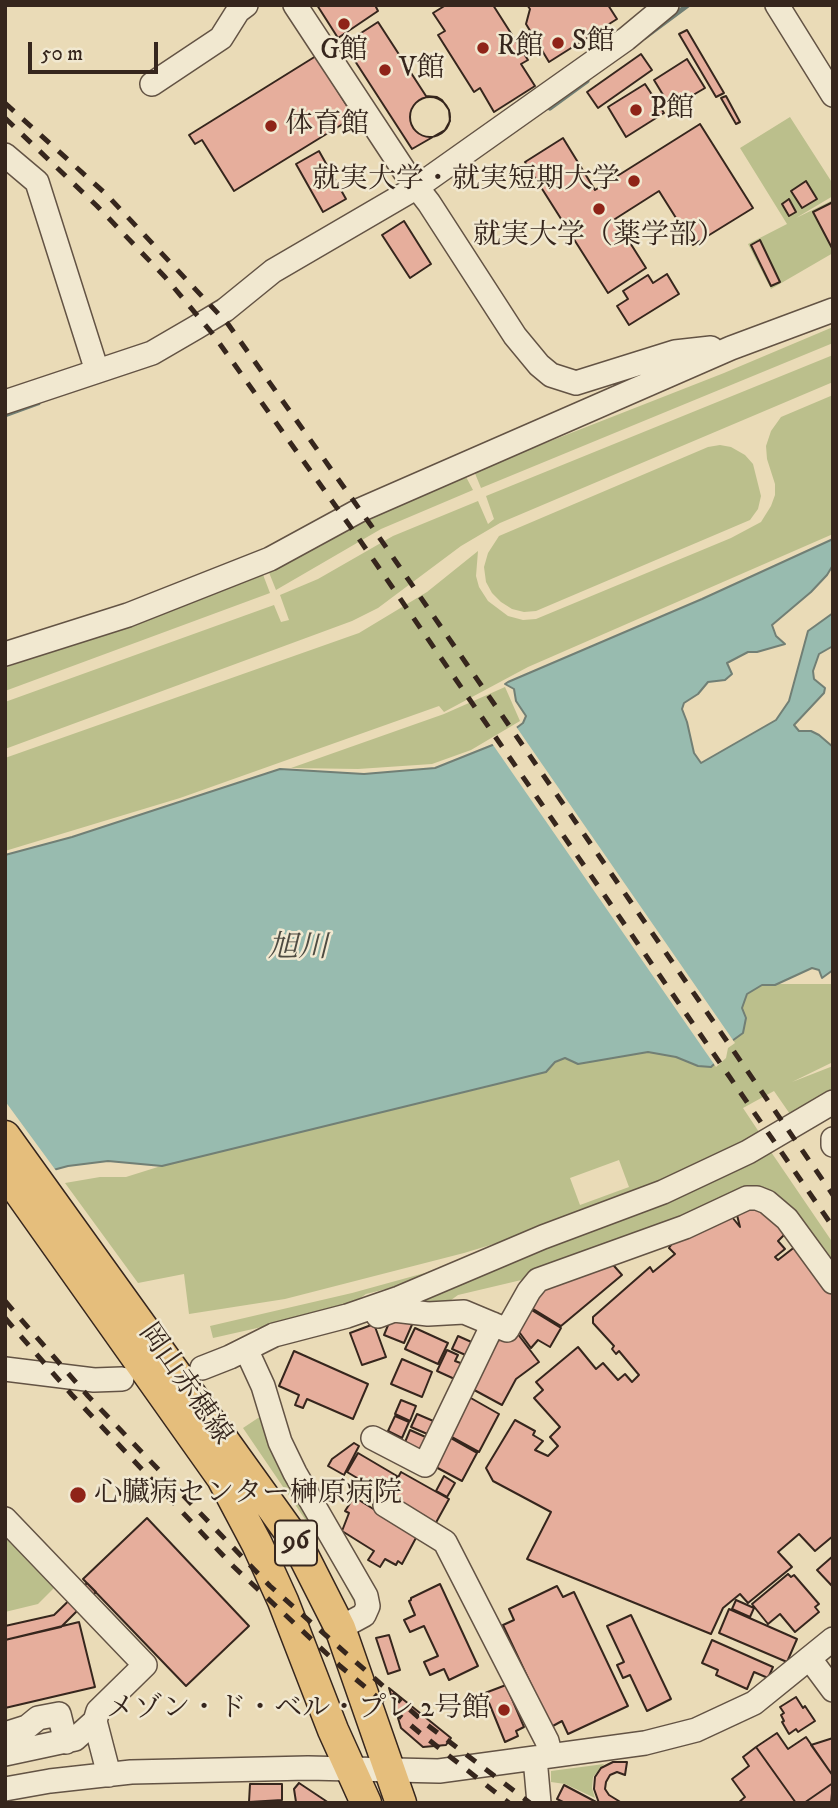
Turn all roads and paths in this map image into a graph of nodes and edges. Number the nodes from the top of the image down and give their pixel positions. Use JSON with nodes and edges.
{"nodes":[{"id":1,"x":246,"y":5,"type":"edge"},
{"id":2,"x":295,"y":5,"type":"edge"},
{"id":3,"x":667,"y":5,"type":"edge"},
{"id":4,"x":777,"y":5,"type":"edge"},
{"id":5,"x":152,"y":84,"type":"dead end"},
{"id":6,"x":831,"y":87,"type":"edge"},
{"id":7,"x":5,"y":155,"type":"edge"},
{"id":8,"x":417,"y":187,"type":"junction"},
{"id":9,"x":830,"y":310,"type":"edge"},
{"id":10,"x":731,"y":348,"type":"junction"},
{"id":11,"x":96,"y":371,"type":"junction"},
{"id":12,"x":5,"y":402,"type":"edge"},
{"id":13,"x":5,"y":654,"type":"edge"},
{"id":14,"x":833,"y":1102,"type":"edge"},
{"id":15,"x":5,"y":1136,"type":"edge"},
{"id":16,"x":833,"y":1139,"type":"edge"},
{"id":17,"x":833,"y":1145,"type":"edge"},
{"id":18,"x":5,"y":1172,"type":"edge"},
{"id":19,"x":833,"y":1282,"type":"edge"},
{"id":20,"x":121,"y":1315,"type":"junction"},
{"id":21,"x":341,"y":1318,"type":"junction"},
{"id":22,"x":493,"y":1324,"type":"junction"},
{"id":23,"x":246,"y":1349,"type":"junction"},
{"id":24,"x":202,"y":1368,"type":"dead end"},
{"id":25,"x":5,"y":1369,"type":"edge"},
{"id":26,"x":122,"y":1379,"type":"dead end"},
{"id":27,"x":373,"y":1438,"type":"dead end"},
{"id":28,"x":385,"y":1505,"type":"dead end"},
{"id":29,"x":5,"y":1519,"type":"edge"},
{"id":30,"x":340,"y":1628,"type":"junction"},
{"id":31,"x":833,"y":1639,"type":"edge"},
{"id":32,"x":810,"y":1659,"type":"junction"},
{"id":33,"x":833,"y":1690,"type":"edge"},
{"id":34,"x":59,"y":1714,"type":"junction"},
{"id":35,"x":96,"y":1716,"type":"junction"},
{"id":36,"x":5,"y":1734,"type":"edge"},
{"id":37,"x":66,"y":1742,"type":"junction"},
{"id":38,"x":5,"y":1754,"type":"edge"},
{"id":39,"x":543,"y":1757,"type":"junction"},
{"id":40,"x":350,"y":1767,"type":"junction"},
{"id":41,"x":390,"y":1768,"type":"junction"},
{"id":42,"x":108,"y":1775,"type":"junction"},
{"id":43,"x":5,"y":1789,"type":"edge"},
{"id":44,"x":539,"y":1801,"type":"edge"},
{"id":45,"x":366,"y":1803,"type":"edge"},
{"id":46,"x":401,"y":1803,"type":"edge"}],
"edges":[{"from":1,"to":5,"type":"street"},
{"from":2,"to":8,"type":"street"},
{"from":3,"to":8,"type":"street"},
{"from":4,"to":6,"type":"street"},
{"from":7,"to":11,"type":"street"},
{"from":8,"to":10,"type":"street"},
{"from":8,"to":11,"type":"street"},
{"from":9,"to":10,"type":"street"},
{"from":10,"to":13,"type":"street"},
{"from":11,"to":12,"type":"street"},
{"from":14,"to":21,"type":"street"},
{"from":15,"to":20,"type":"main road","name":"岡山赤穂線","number":"96"},
{"from":16,"to":17,"type":"street"},
{"from":18,"to":20,"type":"main road","name":"岡山赤穂線","number":"96"},
{"from":19,"to":22,"type":"street"},
{"from":20,"to":30,"type":"main road","name":"岡山赤穂線","number":"96"},
{"from":20,"to":40,"type":"main road","name":"岡山赤穂線","number":"96"},
{"from":21,"to":22,"type":"street"},
{"from":21,"to":23,"type":"street"},
{"from":22,"to":27,"type":"street"},
{"from":23,"to":24,"type":"street"},
{"from":23,"to":30,"type":"street"},
{"from":25,"to":26,"type":"street"},
{"from":28,"to":39,"type":"street"},
{"from":29,"to":35,"type":"street"},
{"from":30,"to":41,"type":"main road","name":"岡山赤穂線","number":"96"},
{"from":31,"to":32,"type":"street"},
{"from":32,"to":33,"type":"street"},
{"from":32,"to":39,"type":"street"},
{"from":34,"to":35,"type":"street"},
{"from":34,"to":36,"type":"street"},
{"from":34,"to":37,"type":"street"},
{"from":35,"to":37,"type":"street"},
{"from":35,"to":42,"type":"street"},
{"from":37,"to":38,"type":"street"},
{"from":39,"to":41,"type":"street"},
{"from":39,"to":44,"type":"street"},
{"from":40,"to":41,"type":"street"},
{"from":40,"to":42,"type":"street"},
{"from":40,"to":45,"type":"main road","name":"岡山赤穂線","number":"96"},
{"from":41,"to":46,"type":"main road","name":"岡山赤穂線","number":"96"},
{"from":42,"to":43,"type":"street"}]}
